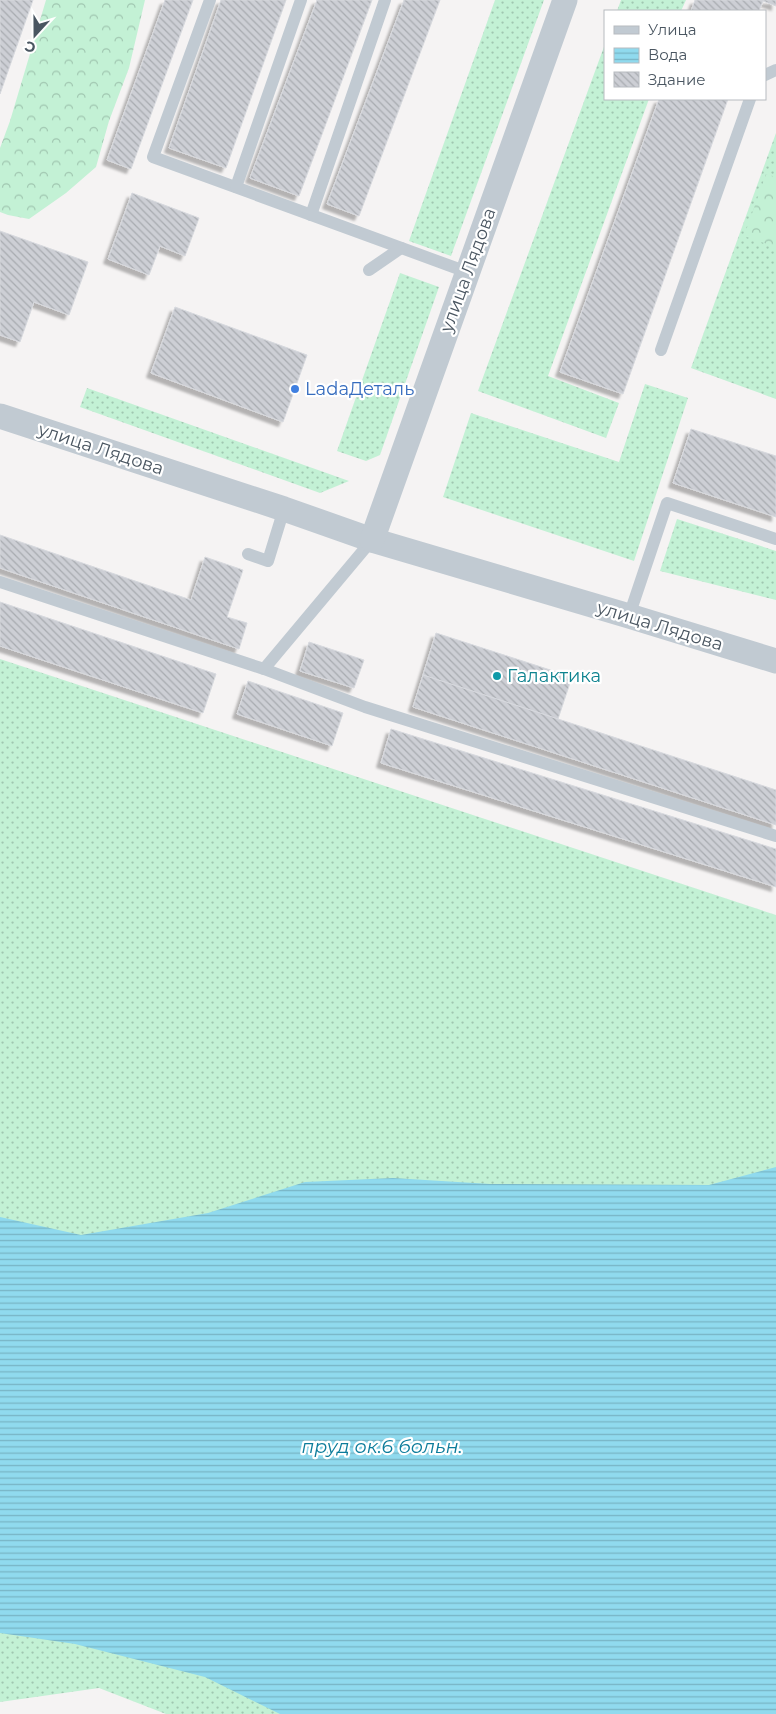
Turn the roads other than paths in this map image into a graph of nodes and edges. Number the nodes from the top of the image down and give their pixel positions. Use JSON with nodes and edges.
{"nodes":[{"id":1,"x":210,"y":0,"type":"edge"},
{"id":2,"x":302,"y":0,"type":"edge"},
{"id":3,"x":385,"y":0,"type":"edge"},
{"id":4,"x":565,"y":0,"type":"edge"},
{"id":5,"x":750,"y":100,"type":"edge"},
{"id":6,"x":236,"y":187,"type":"junction"},
{"id":7,"x":311,"y":215,"type":"junction"},
{"id":8,"x":401,"y":248,"type":"junction"},
{"id":9,"x":369,"y":270,"type":"dead end"},
{"id":10,"x":467,"y":272,"type":"junction"},
{"id":11,"x":661,"y":350,"type":"dead end"},
{"id":12,"x":0,"y":416,"type":"edge"},
{"id":13,"x":284,"y":509,"type":"junction"},
{"id":14,"x":776,"y":539,"type":"edge"},
{"id":15,"x":372,"y":540,"type":"junction"},
{"id":16,"x":248,"y":554,"type":"dead end"},
{"id":17,"x":0,"y":582,"type":"edge"},
{"id":18,"x":629,"y":616,"type":"junction"},
{"id":19,"x":776,"y":661,"type":"edge"},
{"id":20,"x":264,"y":669,"type":"junction"},
{"id":21,"x":776,"y":836,"type":"edge"}],
"edges":[{"from":1,"to":6,"type":"lane"},
{"from":2,"to":6,"type":"lane"},
{"from":3,"to":7,"type":"lane"},
{"from":4,"to":10,"type":"street","name":"улица Лядова"},
{"from":5,"to":11,"type":"lane"},
{"from":6,"to":7,"type":"lane"},
{"from":7,"to":8,"type":"lane"},
{"from":8,"to":9,"type":"lane"},
{"from":8,"to":10,"type":"lane"},
{"from":10,"to":15,"type":"street","name":"улица Лядова"},
{"from":12,"to":13,"type":"street","name":"улица Лядова"},
{"from":13,"to":15,"type":"street","name":"улица Лядова"},
{"from":13,"to":16,"type":"lane"},
{"from":14,"to":18,"type":"lane"},
{"from":15,"to":18,"type":"street","name":"улица Лядова"},
{"from":15,"to":20,"type":"lane"},
{"from":17,"to":20,"type":"lane"},
{"from":18,"to":19,"type":"street","name":"улица Лядова"},
{"from":20,"to":21,"type":"lane"}]}
